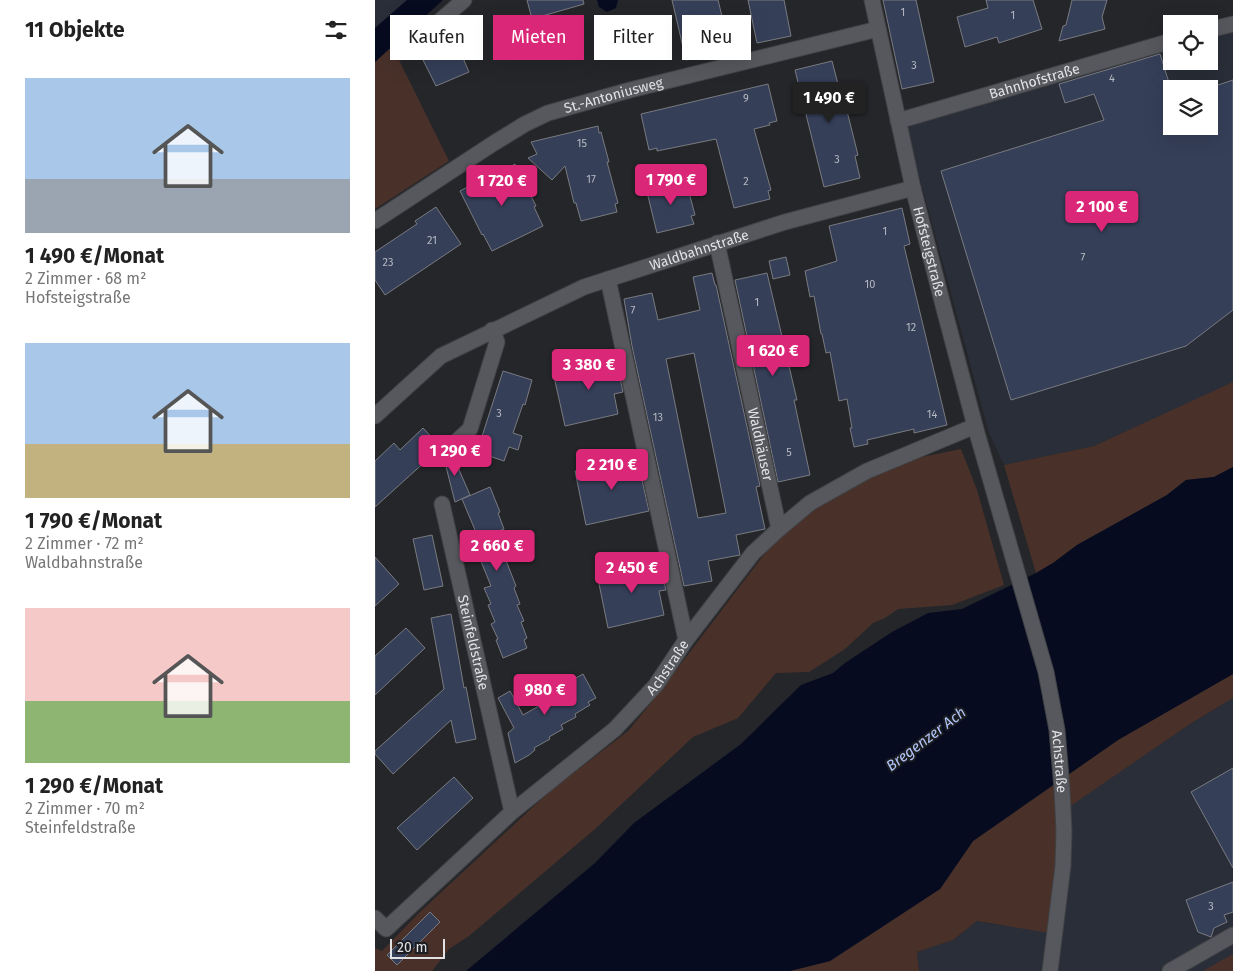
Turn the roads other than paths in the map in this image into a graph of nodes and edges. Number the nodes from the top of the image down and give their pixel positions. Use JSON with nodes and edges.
{"nodes":[{"id":1,"x":464,"y":0,"type":"edge"},
{"id":2,"x":872,"y":0,"type":"edge"},
{"id":3,"x":447,"y":15,"type":"edge"},
{"id":4,"x":1233,"y":24,"type":"edge"},
{"id":5,"x":1218,"y":28,"type":"edge"},
{"id":6,"x":878,"y":30,"type":"junction"},
{"id":7,"x":1163,"y":43,"type":"edge"},
{"id":8,"x":898,"y":121,"type":"junction"},
{"id":9,"x":913,"y":188,"type":"junction"},
{"id":10,"x":375,"y":221,"type":"edge"},
{"id":11,"x":717,"y":243,"type":"junction"},
{"id":12,"x":608,"y":279,"type":"junction"},
{"id":13,"x":492,"y":330,"type":"junction"},
{"id":14,"x":375,"y":416,"type":"edge"},
{"id":15,"x":975,"y":426,"type":"junction"},
{"id":16,"x":458,"y":440,"type":"dead end"},
{"id":17,"x":996,"y":499,"type":"joint"},
{"id":18,"x":442,"y":504,"type":"dead end"},
{"id":19,"x":779,"y":529,"type":"junction"},
{"id":20,"x":686,"y":640,"type":"junction"},
{"id":21,"x":512,"y":812,"type":"junction"},
{"id":22,"x":375,"y":918,"type":"edge"},
{"id":23,"x":1233,"y":935,"type":"edge"},
{"id":24,"x":1050,"y":971,"type":"edge"},
{"id":25,"x":1170,"y":971,"type":"edge"}],
"edges":[{"from":1,"to":3,"type":"street"},
{"from":2,"to":6,"type":"street","name":"Hofsteigstraße"},
{"from":4,"to":5,"type":"street"},
{"from":6,"to":8,"type":"street","name":"Hofsteigstraße"},
{"from":6,"to":10,"type":"street","name":"St.-Antoniusweg"},
{"from":7,"to":8,"type":"street","name":"Bahnhofstraße"},
{"from":8,"to":9,"type":"street","name":"Hofsteigstraße"},
{"from":9,"to":11,"type":"street","name":"Waldbahnstraße"},
{"from":9,"to":15,"type":"street","name":"Hofsteigstraße"},
{"from":11,"to":12,"type":"street","name":"Waldbahnstraße"},
{"from":11,"to":19,"type":"street","name":"Waldhäuser"},
{"from":12,"to":13,"type":"street","name":"Waldbahnstraße"},
{"from":12,"to":20,"type":"street"},
{"from":13,"to":14,"type":"street","name":"Waldbahnstraße"},
{"from":13,"to":16,"type":"street"},
{"from":15,"to":17,"type":"street","name":"Hofsteigstraße"},
{"from":15,"to":19,"type":"street","name":"Achstraße"},
{"from":17,"to":24,"type":"street","name":"Achstraße"},
{"from":18,"to":21,"type":"street","name":"Steinfeldstraße"},
{"from":19,"to":20,"type":"street","name":"Achstraße"},
{"from":20,"to":21,"type":"street","name":"Achstraße"},
{"from":21,"to":22,"type":"street","name":"Achstraße"},
{"from":23,"to":25,"type":"street"}]}
